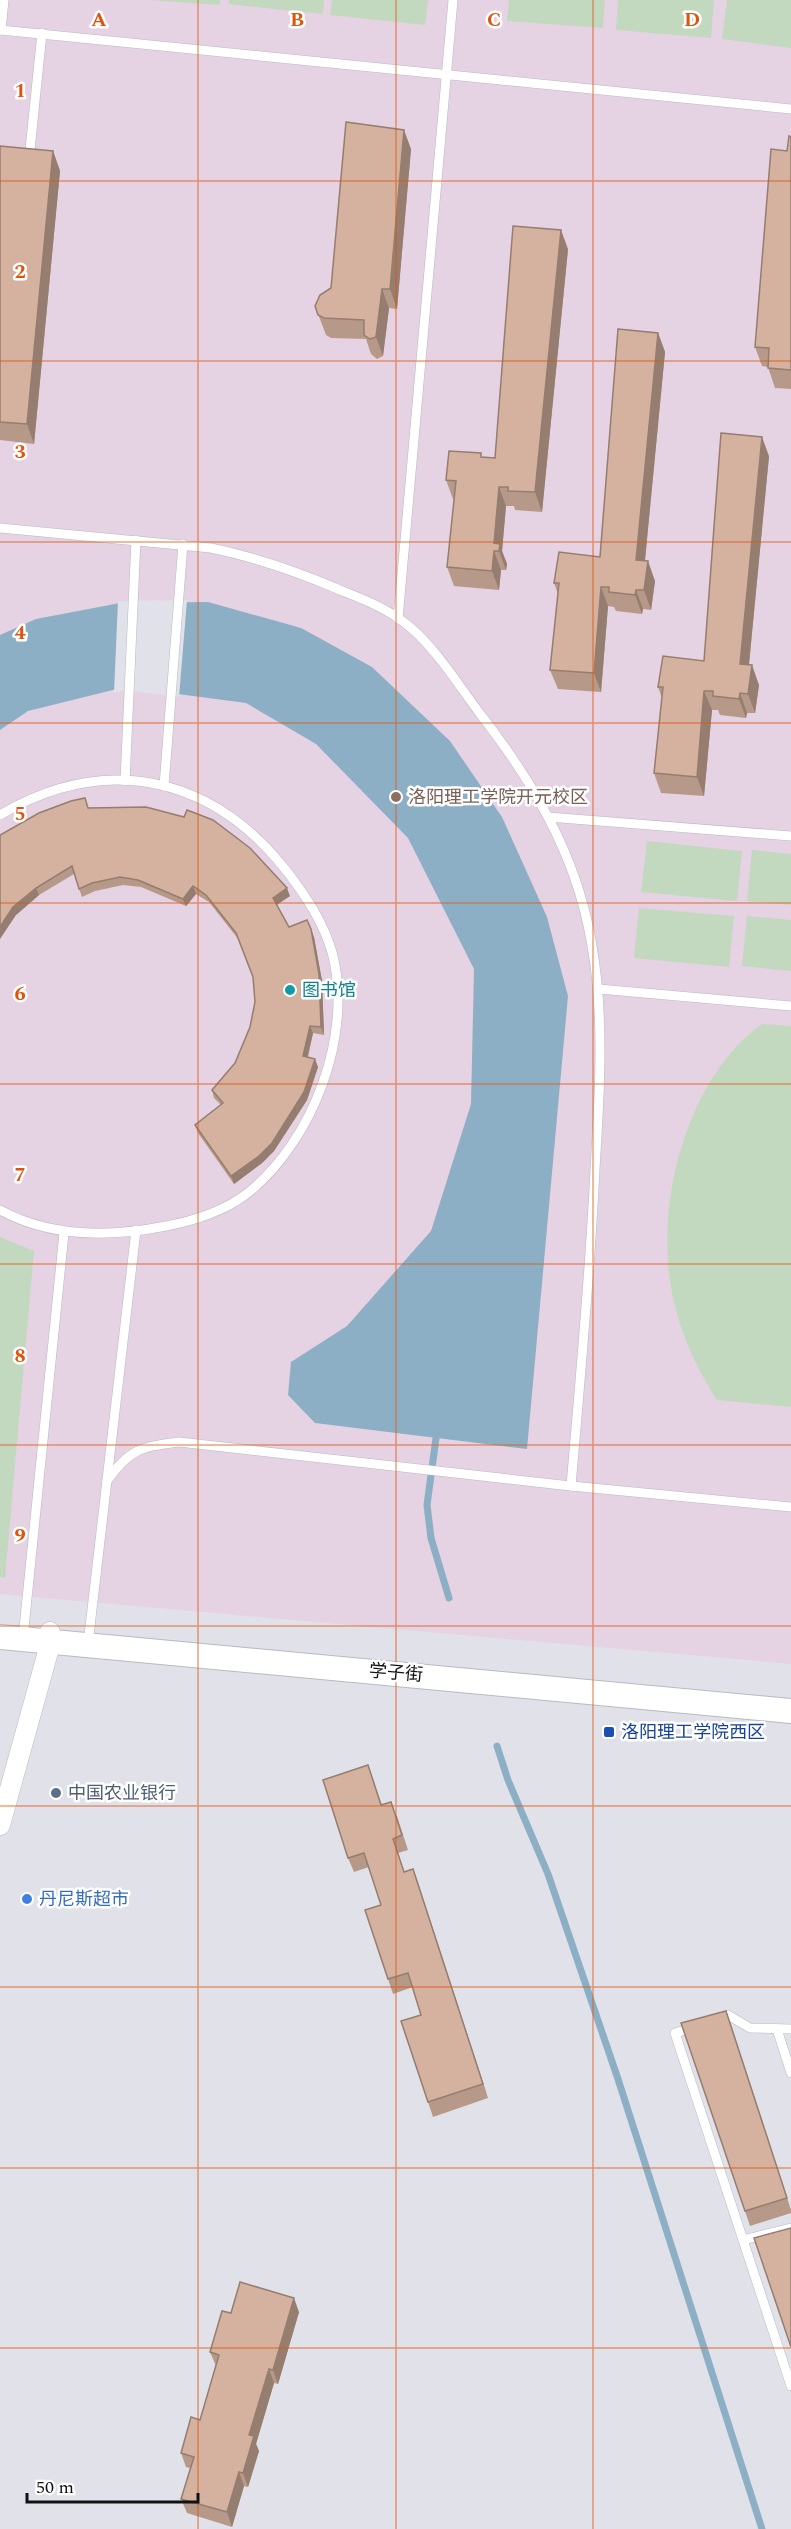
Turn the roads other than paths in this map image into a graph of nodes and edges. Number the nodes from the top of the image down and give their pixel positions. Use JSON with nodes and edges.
{"nodes":[{"id":1,"x":4,"y":0,"type":"edge"},
{"id":2,"x":453,"y":0,"type":"edge"},
{"id":3,"x":1,"y":30,"type":"edge"},
{"id":4,"x":42,"y":33,"type":"junction"},
{"id":5,"x":447,"y":74,"type":"junction"},
{"id":6,"x":791,"y":109,"type":"edge"},
{"id":7,"x":30,"y":159,"type":"edge"},
{"id":8,"x":0,"y":528,"type":"edge"},
{"id":9,"x":136,"y":540,"type":"junction"},
{"id":10,"x":183,"y":544,"type":"junction"},
{"id":11,"x":398,"y":619,"type":"junction"},
{"id":12,"x":125,"y":781,"type":"junction"},
{"id":13,"x":164,"y":786,"type":"junction"},
{"id":14,"x":0,"y":815,"type":"edge"},
{"id":15,"x":548,"y":817,"type":"junction"},
{"id":16,"x":791,"y":836,"type":"edge"},
{"id":17,"x":599,"y":989,"type":"junction"},
{"id":18,"x":791,"y":1006,"type":"edge"},
{"id":19,"x":0,"y":1210,"type":"edge"},
{"id":20,"x":136,"y":1230,"type":"junction"},
{"id":21,"x":64,"y":1233,"type":"junction"},
{"id":22,"x":107,"y":1481,"type":"junction"},
{"id":23,"x":570,"y":1486,"type":"junction"},
{"id":24,"x":791,"y":1508,"type":"edge"},
{"id":25,"x":12,"y":1634,"type":"edge"},
{"id":26,"x":50,"y":1636,"type":"junction"},
{"id":27,"x":88,"y":1640,"type":"junction"},
{"id":28,"x":791,"y":1700,"type":"edge"},
{"id":29,"x":791,"y":1711,"type":"edge"},
{"id":30,"x":0,"y":1825,"type":"edge"},
{"id":31,"x":777,"y":2029,"type":"junction"},
{"id":32,"x":791,"y":2029,"type":"edge"},
{"id":33,"x":791,"y":2073,"type":"edge"},
{"id":34,"x":791,"y":2228,"type":"edge"},
{"id":35,"x":743,"y":2240,"type":"junction"},
{"id":36,"x":791,"y":2386,"type":"edge"}],
"edges":[{"from":1,"to":3,"type":"lane"},
{"from":2,"to":5,"type":"lane"},
{"from":3,"to":4,"type":"lane"},
{"from":4,"to":5,"type":"lane"},
{"from":4,"to":7,"type":"lane"},
{"from":5,"to":6,"type":"lane"},
{"from":5,"to":11,"type":"lane"},
{"from":8,"to":9,"type":"lane"},
{"from":9,"to":10,"type":"lane"},
{"from":9,"to":12,"type":"lane"},
{"from":10,"to":11,"type":"lane"},
{"from":10,"to":13,"type":"lane"},
{"from":11,"to":15,"type":"lane"},
{"from":12,"to":13,"type":"lane"},
{"from":12,"to":14,"type":"lane"},
{"from":13,"to":20,"type":"lane"},
{"from":15,"to":16,"type":"lane"},
{"from":15,"to":17,"type":"lane"},
{"from":17,"to":18,"type":"lane"},
{"from":17,"to":23,"type":"lane"},
{"from":19,"to":21,"type":"lane"},
{"from":20,"to":21,"type":"lane"},
{"from":20,"to":22,"type":"lane"},
{"from":21,"to":25,"type":"lane"},
{"from":22,"to":23,"type":"lane"},
{"from":22,"to":27,"type":"lane"},
{"from":23,"to":24,"type":"lane"},
{"from":25,"to":26,"type":"street","name":"学子街"},
{"from":26,"to":27,"type":"street","name":"学子街"},
{"from":26,"to":30,"type":"street"},
{"from":27,"to":28,"type":"street","name":"学子街"},
{"from":27,"to":29,"type":"street","name":"学子街"},
{"from":31,"to":32,"type":"lane"},
{"from":31,"to":33,"type":"lane"},
{"from":31,"to":35,"type":"lane"},
{"from":34,"to":35,"type":"lane"},
{"from":35,"to":36,"type":"lane"}]}
